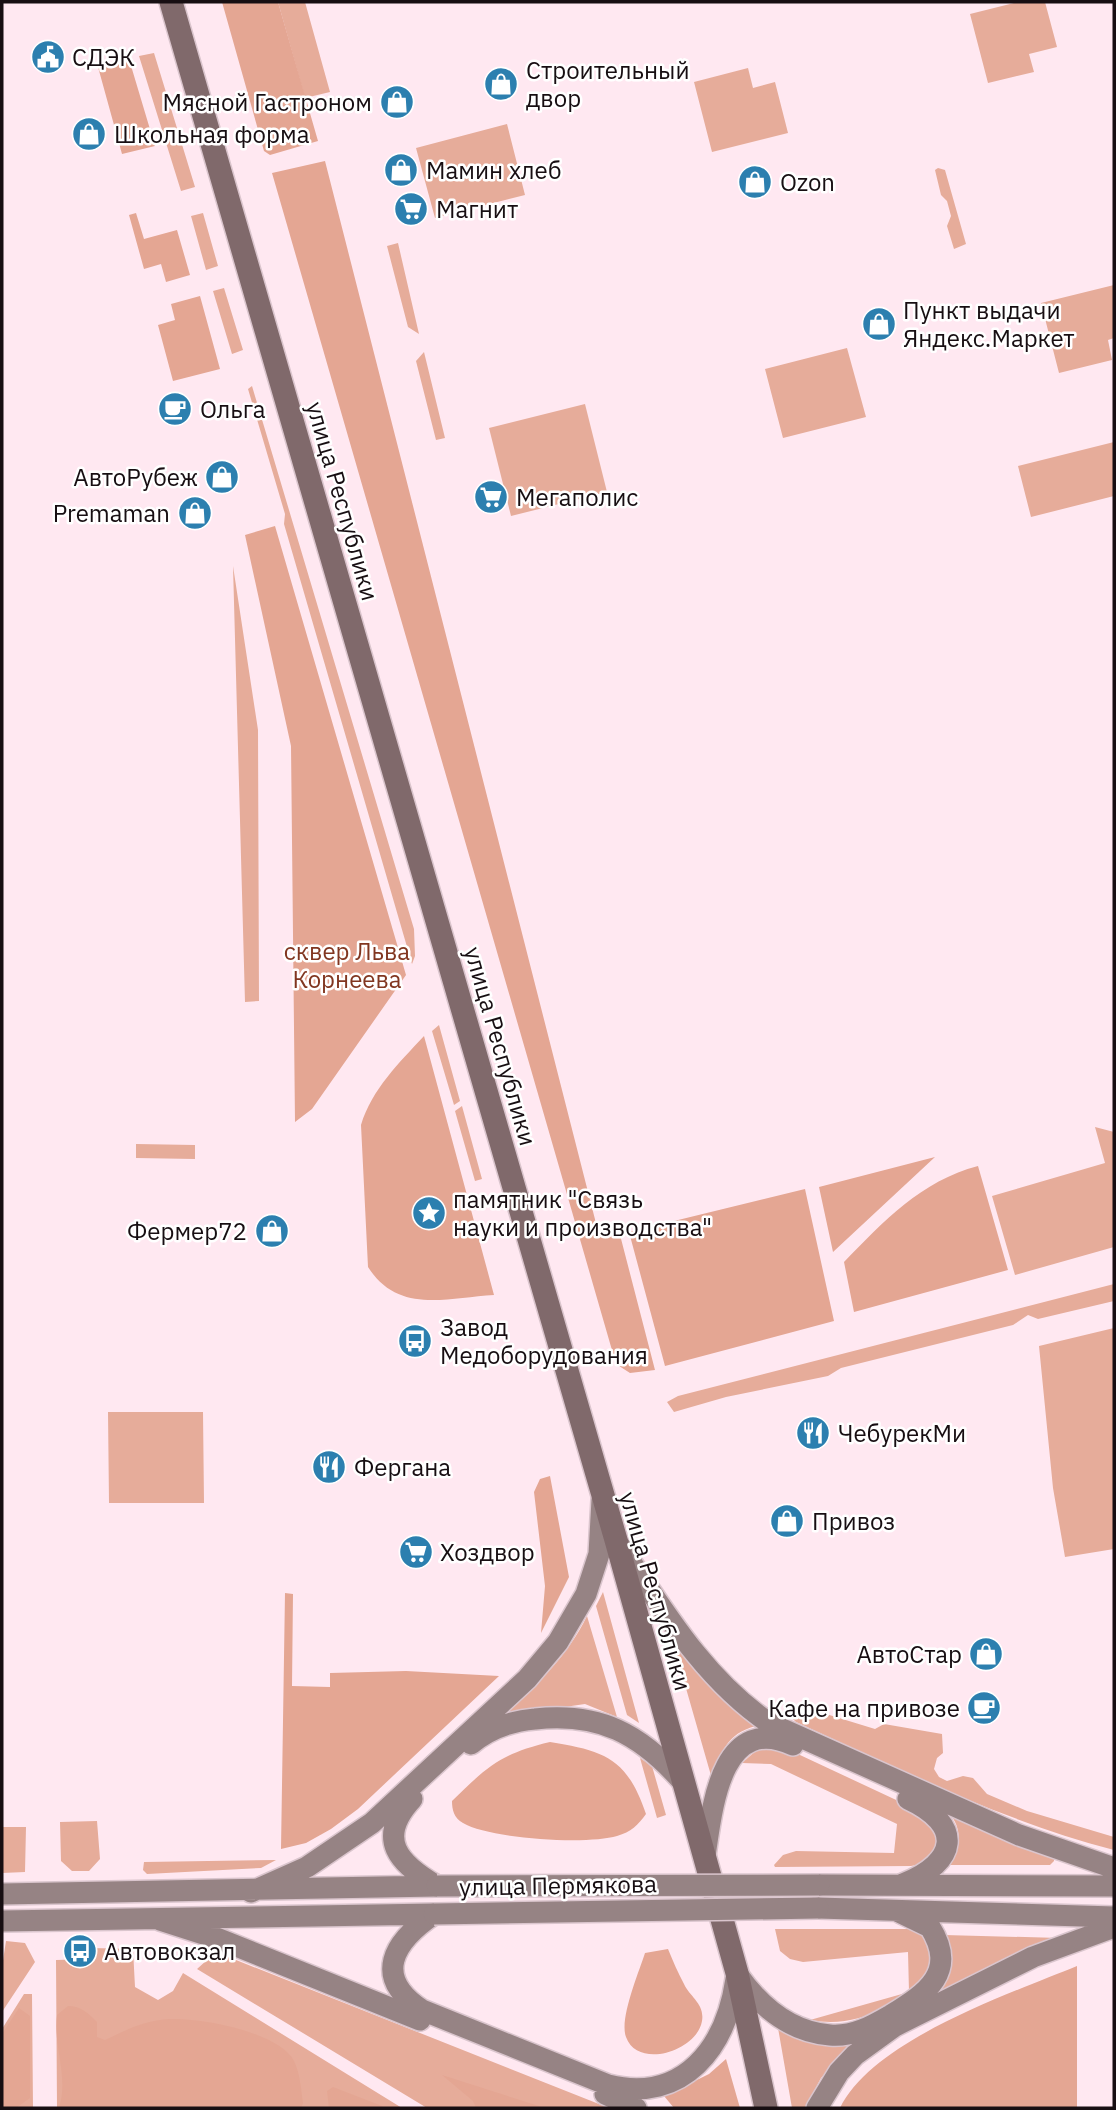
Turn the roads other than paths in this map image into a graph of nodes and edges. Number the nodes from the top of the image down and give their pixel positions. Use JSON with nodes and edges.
{"nodes":[{"id":1,"x":170,"y":2,"type":"edge"},
{"id":2,"x":602,"y":1494,"type":"junction"},
{"id":3,"x":616,"y":1540,"type":"junction"},
{"id":4,"x":682,"y":1781,"type":"junction"},
{"id":5,"x":705,"y":1856,"type":"junction"},
{"id":6,"x":1114,"y":1868,"type":"edge"},
{"id":7,"x":903,"y":1884,"type":"junction"},
{"id":8,"x":437,"y":1886,"type":"junction"},
{"id":9,"x":1114,"y":1886,"type":"edge"},
{"id":10,"x":251,"y":1892,"type":"junction"},
{"id":11,"x":2,"y":1894,"type":"edge"},
{"id":12,"x":897,"y":1912,"type":"junction"},
{"id":13,"x":434,"y":1914,"type":"junction"},
{"id":14,"x":1114,"y":1917,"type":"edge"},
{"id":15,"x":160,"y":1920,"type":"junction"},
{"id":16,"x":2,"y":1921,"type":"edge"},
{"id":17,"x":1114,"y":1927,"type":"edge"},
{"id":18,"x":737,"y":1973,"type":"junction"},
{"id":19,"x":636,"y":2108,"type":"edge"},
{"id":20,"x":766,"y":2108,"type":"edge"},
{"id":21,"x":817,"y":2108,"type":"edge"}],
"edges":[{"from":1,"to":2,"type":"main road","name":"улица Республики"},
{"from":2,"to":3,"type":"main road","name":"улица Республики"},
{"from":2,"to":10,"type":"main road"},
{"from":3,"to":4,"type":"main road","name":"улица Республики"},
{"from":3,"to":6,"type":"main road"},
{"from":4,"to":5,"type":"main road","name":"улица Республики"},
{"from":4,"to":8,"type":"main road"},
{"from":5,"to":7,"type":"main road"},
{"from":5,"to":18,"type":"main road","name":"улица Республики"},
{"from":7,"to":8,"type":"main road","name":"улица Пермякова","bridge":true},
{"from":7,"to":9,"type":"main road","name":"улица Пермякова"},
{"from":8,"to":10,"type":"main road","name":"улица Пермякова"},
{"from":10,"to":11,"type":"main road","name":"улица Пермякова"},
{"from":12,"to":13,"type":"main road","name":"улица Пермякова","bridge":true},
{"from":12,"to":14,"type":"main road","name":"улица Пермякова"},
{"from":12,"to":18,"type":"main road"},
{"from":13,"to":15,"type":"main road","name":"улица Пермякова"},
{"from":13,"to":18,"type":"main road"},
{"from":15,"to":16,"type":"main road","name":"улица Пермякова"},
{"from":15,"to":19,"type":"main road"},
{"from":17,"to":21,"type":"main road"},
{"from":18,"to":20,"type":"main road","name":"улица Республики"}]}
